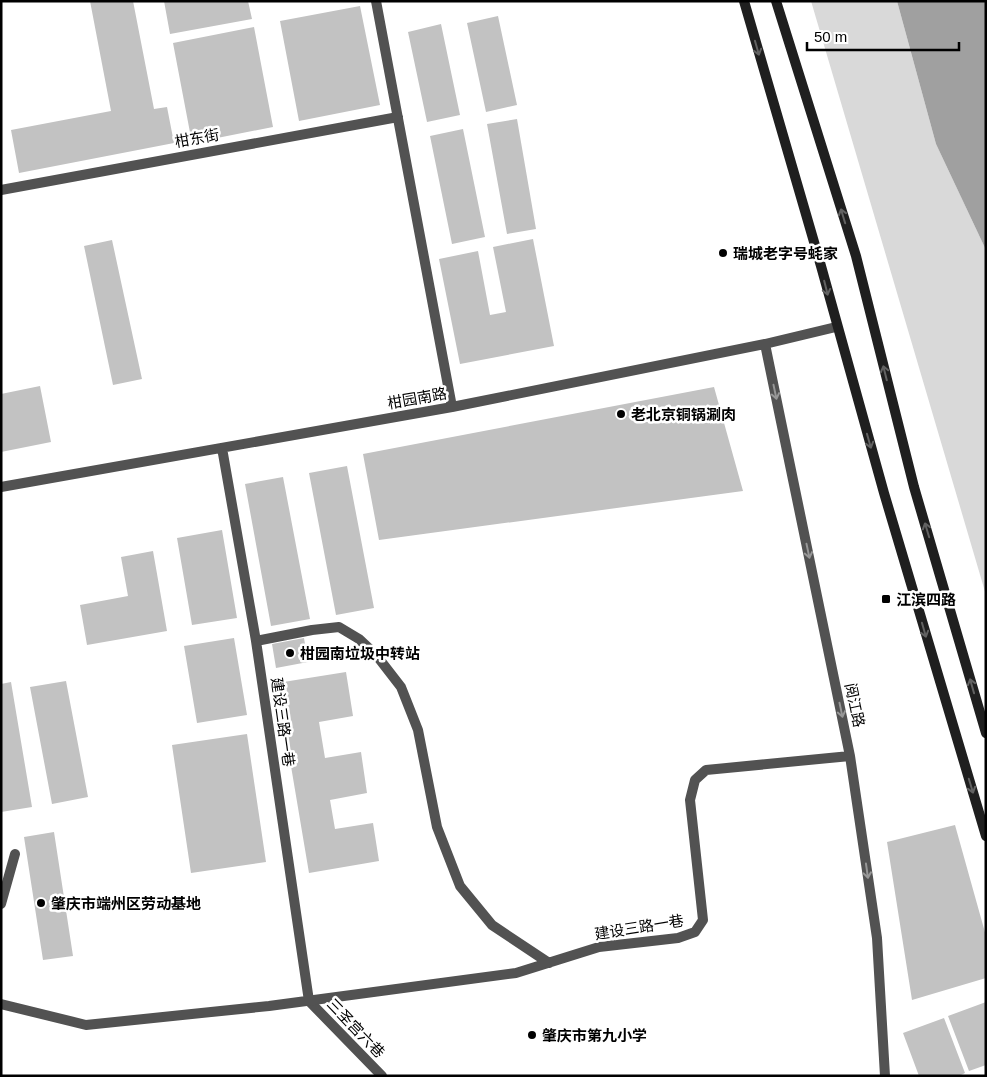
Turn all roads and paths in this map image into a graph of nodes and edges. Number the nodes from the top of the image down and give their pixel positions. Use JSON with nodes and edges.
{"nodes":[{"id":1,"x":376,"y":1,"type":"edge"},
{"id":2,"x":744,"y":1,"type":"edge"},
{"id":3,"x":776,"y":1,"type":"edge"},
{"id":4,"x":398,"y":116,"type":"junction"},
{"id":5,"x":1,"y":190,"type":"edge"},
{"id":6,"x":836,"y":327,"type":"junction"},
{"id":7,"x":765,"y":344,"type":"junction"},
{"id":8,"x":452,"y":407,"type":"junction"},
{"id":9,"x":222,"y":448,"type":"junction"},
{"id":10,"x":1,"y":487,"type":"edge"},
{"id":11,"x":256,"y":641,"type":"junction"},
{"id":12,"x":986,"y":733,"type":"edge"},
{"id":13,"x":850,"y":756,"type":"junction"},
{"id":14,"x":986,"y":836,"type":"edge"},
{"id":15,"x":15,"y":854,"type":"dead end"},
{"id":16,"x":1,"y":904,"type":"edge"},
{"id":17,"x":549,"y":963,"type":"junction"},
{"id":18,"x":308,"y":1001,"type":"junction"},
{"id":19,"x":1,"y":1004,"type":"edge"},
{"id":20,"x":382,"y":1076,"type":"edge"},
{"id":21,"x":885,"y":1076,"type":"edge"}],
"edges":[{"from":1,"to":4,"type":"street"},
{"from":2,"to":6,"type":"main road","one_way":true},
{"from":12,"to":3,"type":"main road","one_way":true},
{"from":4,"to":5,"type":"street","name":"柑东街"},
{"from":4,"to":8,"type":"street"},
{"from":6,"to":7,"type":"street","name":"柑园南路"},
{"from":6,"to":14,"type":"main road","one_way":true},
{"from":7,"to":8,"type":"street","name":"柑园南路"},
{"from":7,"to":13,"type":"street","name":"阅江路","one_way":true},
{"from":8,"to":9,"type":"street","name":"柑园南路"},
{"from":9,"to":10,"type":"street","name":"柑园南路"},
{"from":9,"to":11,"type":"street","name":"建设三路一巷"},
{"from":11,"to":17,"type":"street"},
{"from":11,"to":18,"type":"street","name":"建设三路一巷"},
{"from":13,"to":17,"type":"street","name":"建设三路一巷"},
{"from":13,"to":21,"type":"street","name":"阅江路","one_way":true},
{"from":15,"to":16,"type":"street"},
{"from":17,"to":18,"type":"street","name":"建设三路一巷"},
{"from":18,"to":19,"type":"street","name":"建设三路一巷"},
{"from":18,"to":20,"type":"street","name":"三圣宫六巷"}]}
